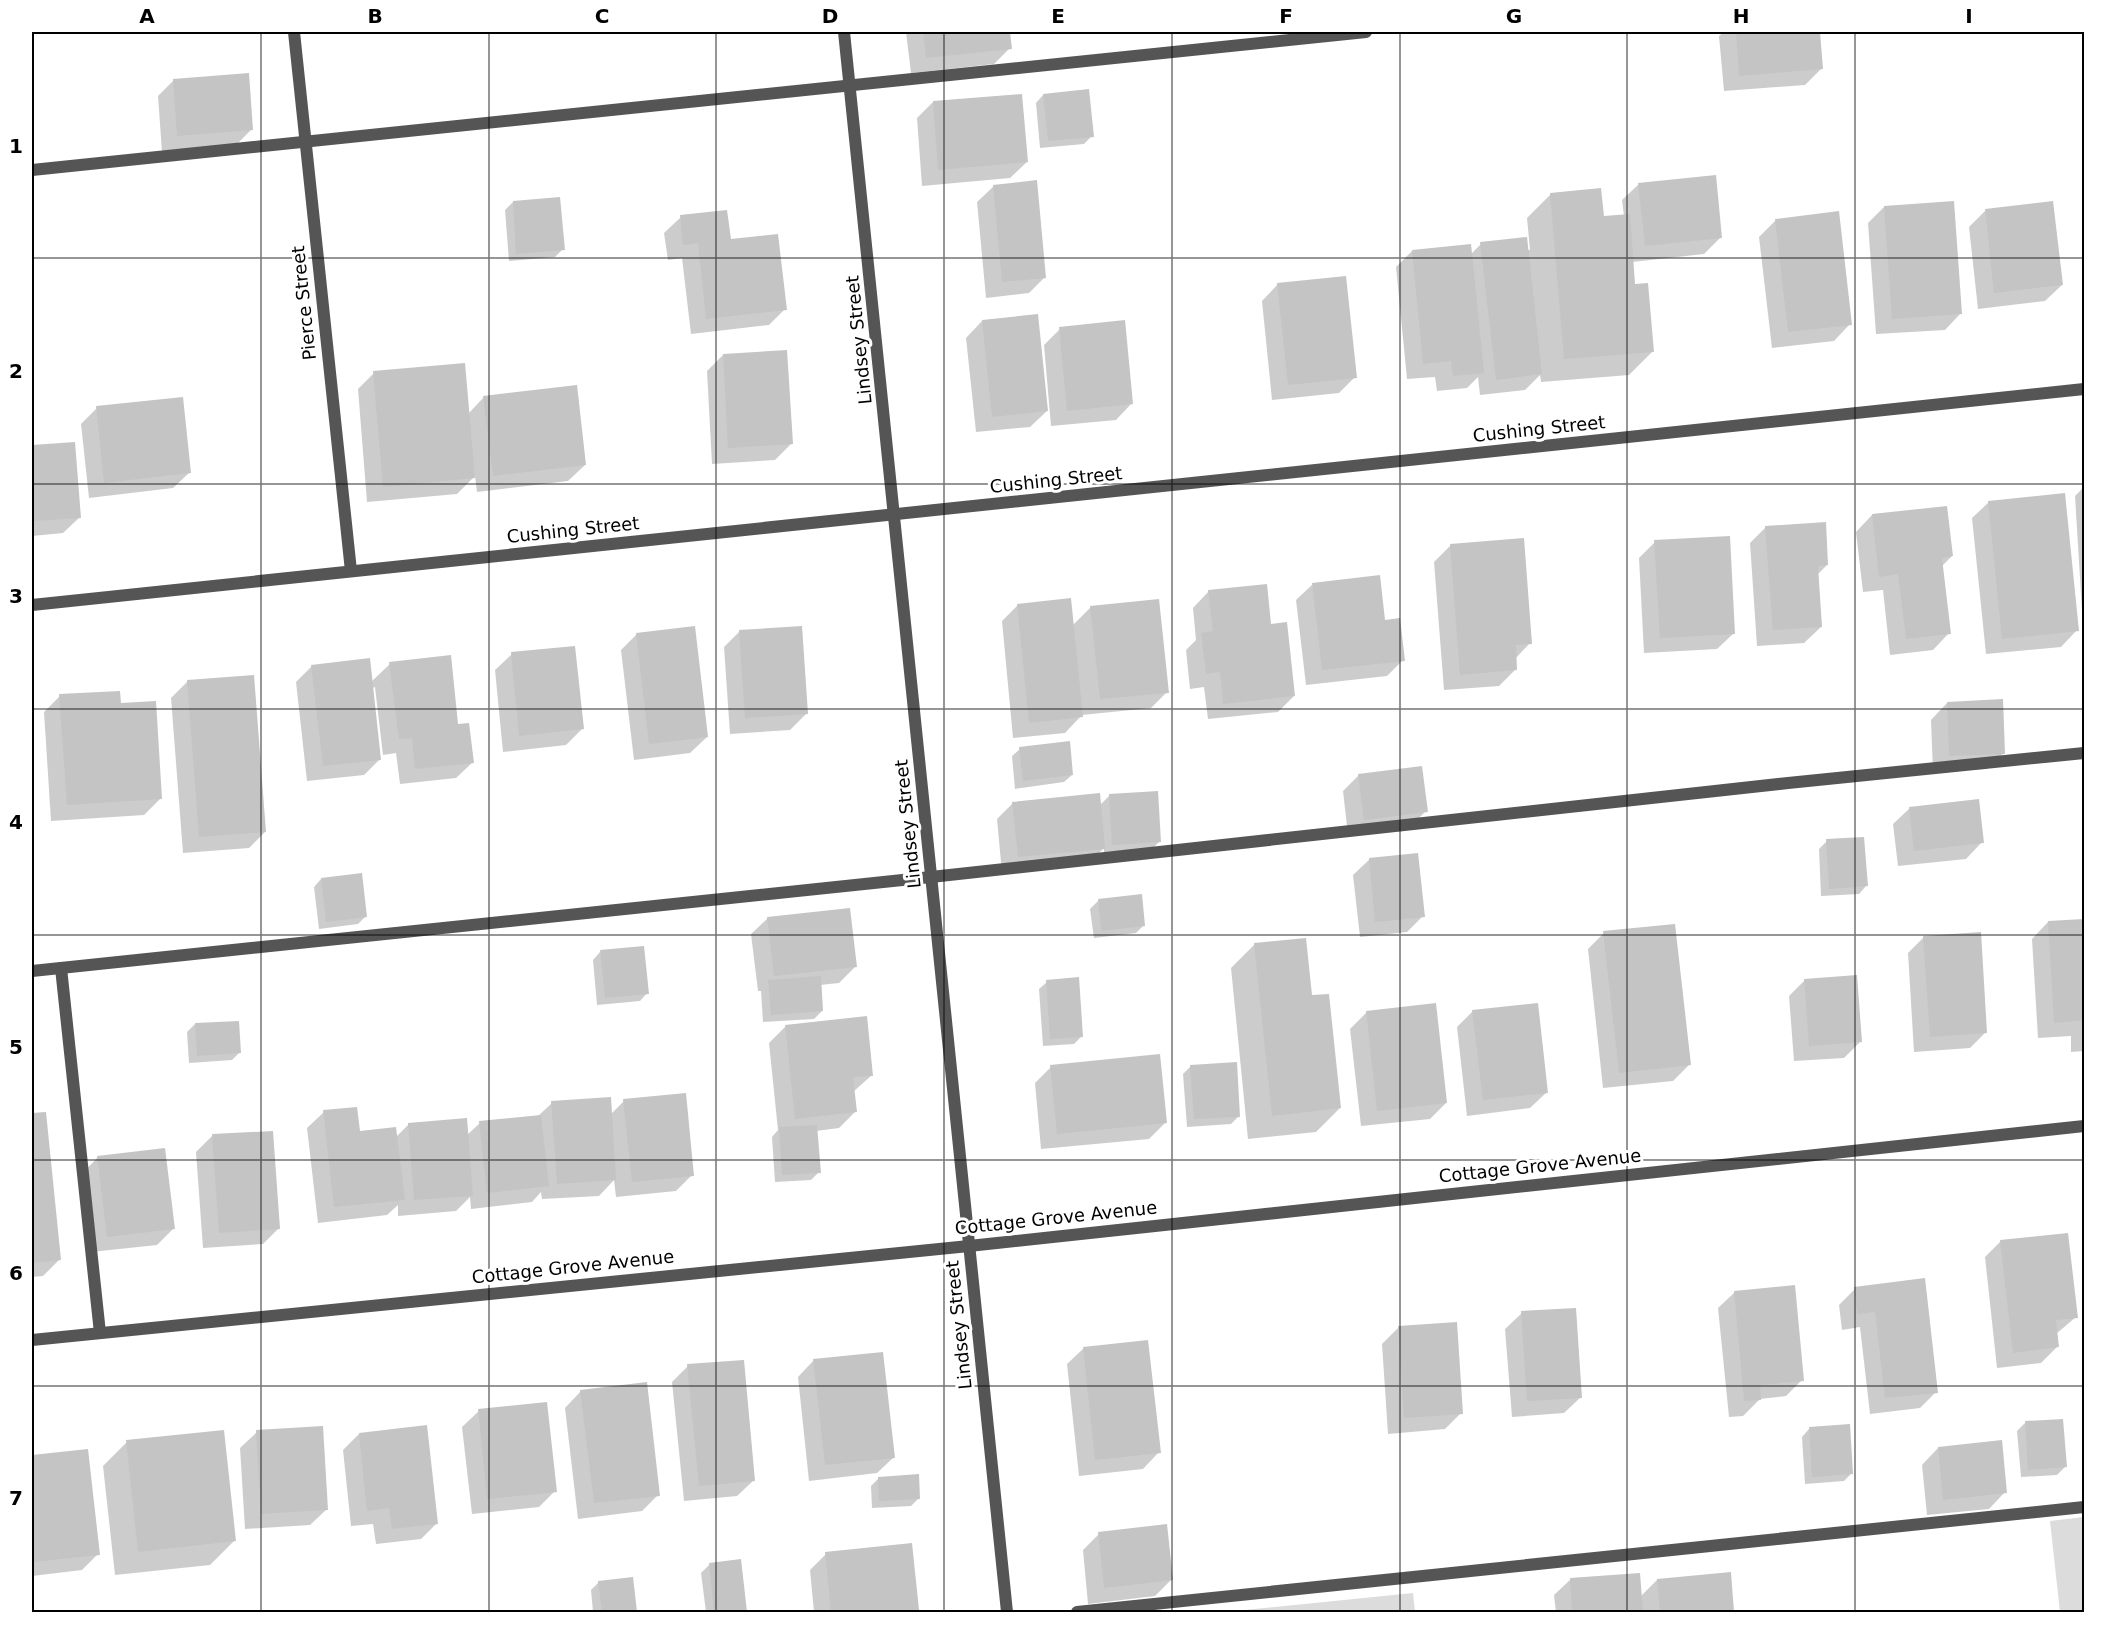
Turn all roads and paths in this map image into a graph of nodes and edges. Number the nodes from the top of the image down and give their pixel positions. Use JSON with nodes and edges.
{"nodes":[{"id":1,"x":294,"y":32,"type":"edge"},
{"id":2,"x":844,"y":32,"type":"edge"},
{"id":3,"x":1366,"y":32,"type":"edge"},
{"id":4,"x":849,"y":84,"type":"junction"},
{"id":5,"x":305,"y":141,"type":"junction"},
{"id":6,"x":32,"y":170,"type":"edge"},
{"id":7,"x":2085,"y":389,"type":"edge"},
{"id":8,"x":895,"y":515,"type":"junction"},
{"id":9,"x":351,"y":572,"type":"junction"},
{"id":10,"x":32,"y":605,"type":"edge"},
{"id":11,"x":2085,"y":753,"type":"edge"},
{"id":12,"x":931,"y":877,"type":"junction"},
{"id":13,"x":61,"y":968,"type":"junction"},
{"id":14,"x":32,"y":971,"type":"edge"},
{"id":15,"x":2085,"y":1126,"type":"edge"},
{"id":16,"x":969,"y":1246,"type":"junction"},
{"id":17,"x":99,"y":1333,"type":"junction"},
{"id":18,"x":32,"y":1340,"type":"edge"},
{"id":19,"x":2085,"y":1507,"type":"edge"},
{"id":20,"x":1007,"y":1612,"type":"edge"},
{"id":21,"x":1077,"y":1612,"type":"edge"}],
"edges":[{"from":1,"to":5,"type":"street","name":"Pierce Street"},
{"from":2,"to":4,"type":"street","name":"Lindsey Street"},
{"from":3,"to":4,"type":"street"},
{"from":4,"to":5,"type":"street"},
{"from":4,"to":8,"type":"street","name":"Lindsey Street"},
{"from":5,"to":6,"type":"street"},
{"from":5,"to":9,"type":"street","name":"Pierce Street"},
{"from":7,"to":8,"type":"street","name":"Cushing Street"},
{"from":8,"to":9,"type":"street","name":"Cushing Street"},
{"from":8,"to":12,"type":"street","name":"Lindsey Street"},
{"from":9,"to":10,"type":"street","name":"Cushing Street"},
{"from":11,"to":12,"type":"street"},
{"from":12,"to":13,"type":"street"},
{"from":12,"to":16,"type":"street","name":"Lindsey Street"},
{"from":13,"to":14,"type":"street"},
{"from":13,"to":17,"type":"street"},
{"from":15,"to":16,"type":"street","name":"Cottage Grove Avenue"},
{"from":16,"to":17,"type":"street","name":"Cottage Grove Avenue"},
{"from":16,"to":20,"type":"street","name":"Lindsey Street"},
{"from":17,"to":18,"type":"street","name":"Cottage Grove Avenue"},
{"from":19,"to":21,"type":"street"}]}
